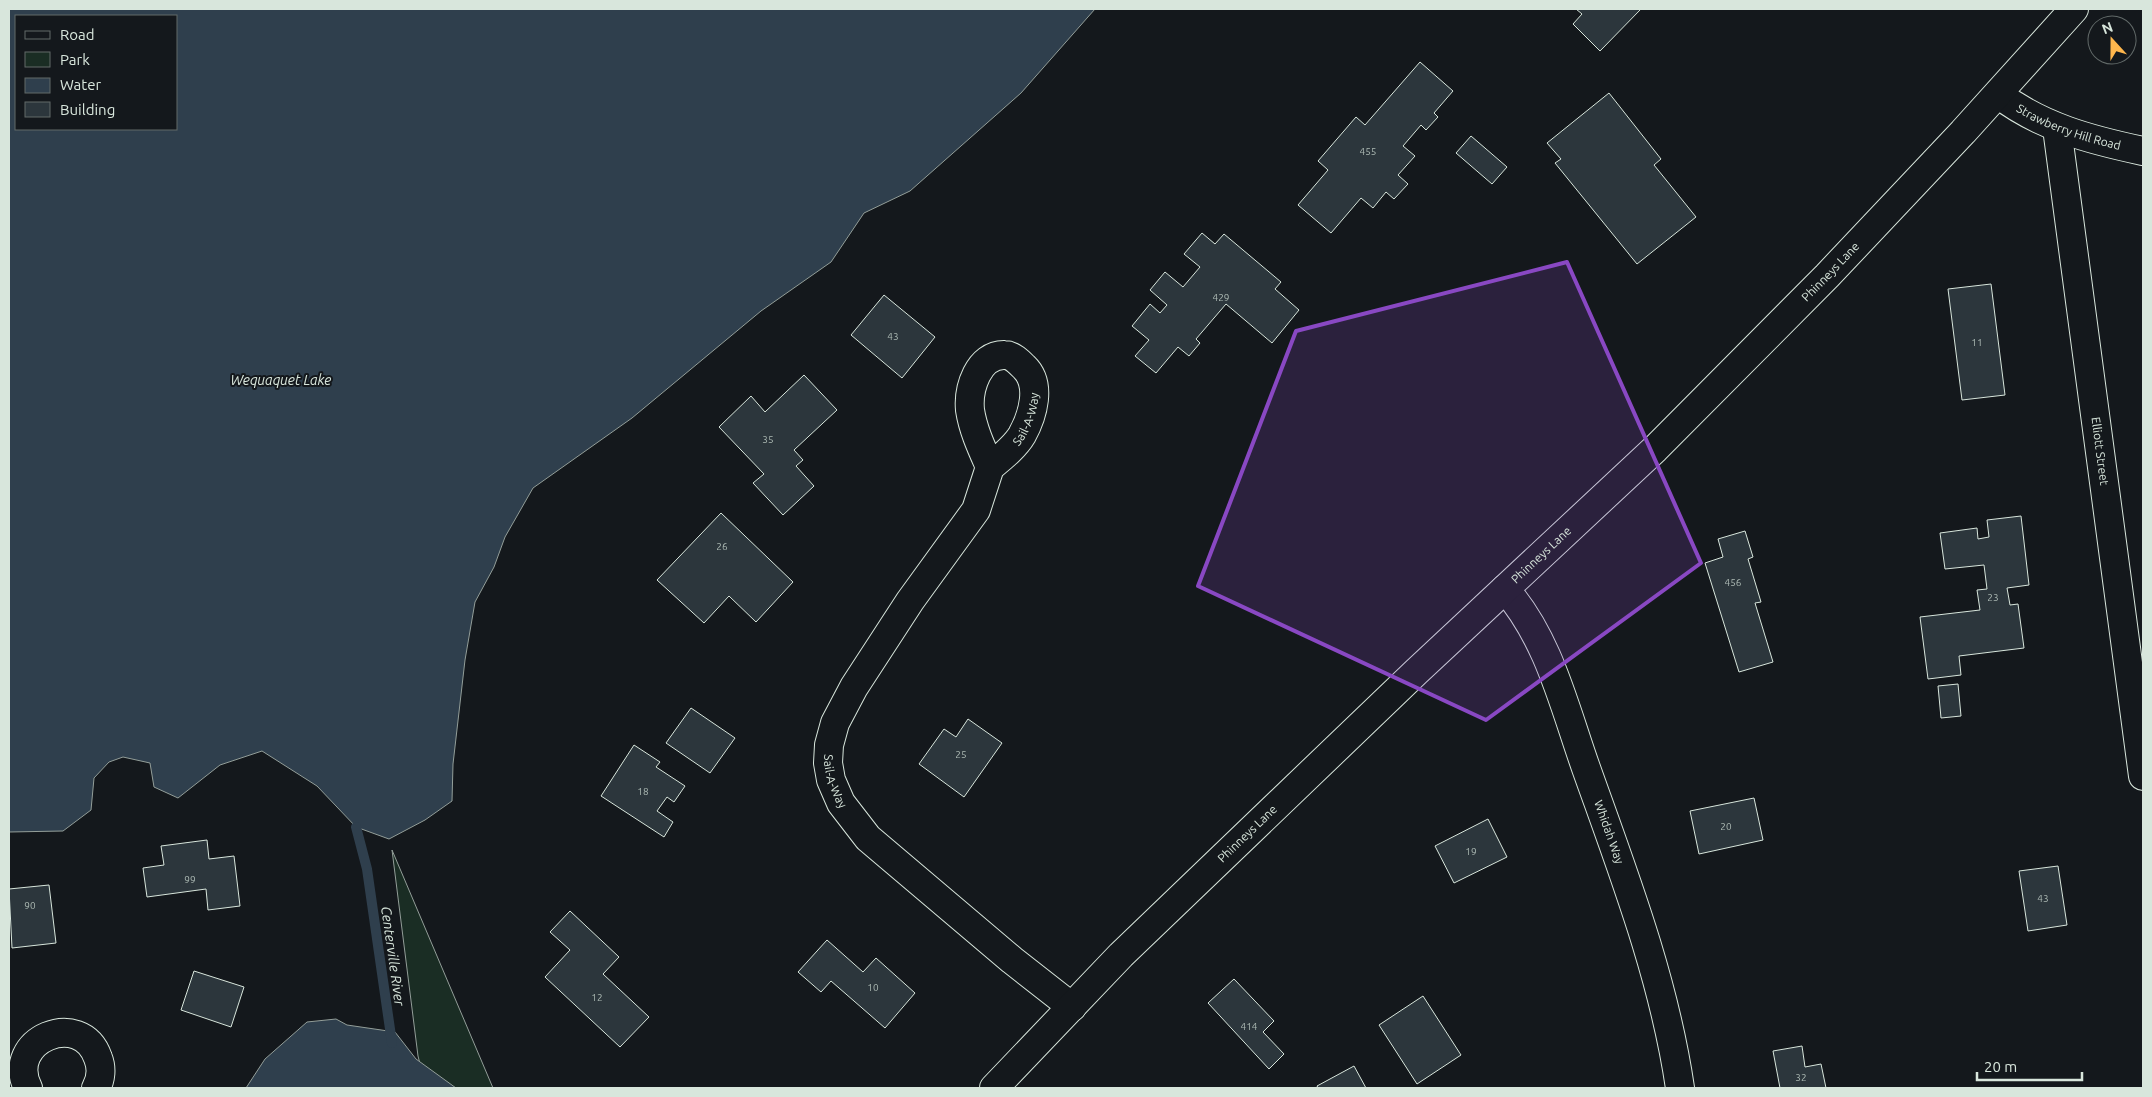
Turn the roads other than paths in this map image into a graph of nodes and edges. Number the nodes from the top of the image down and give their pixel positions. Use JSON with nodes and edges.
{"nodes":[{"id":1,"x":2074,"y":9,"type":"edge"},
{"id":2,"x":1998,"y":94,"type":"junction"},
{"id":3,"x":2057,"y":128,"type":"junction"},
{"id":4,"x":2143,"y":151,"type":"edge"},
{"id":5,"x":990,"y":468,"type":"dead end"},
{"id":6,"x":1505,"y":589,"type":"junction"},
{"id":7,"x":2143,"y":776,"type":"edge"},
{"id":8,"x":1072,"y":1007,"type":"junction"},
{"id":9,"x":28,"y":1088,"type":"edge"},
{"id":10,"x":96,"y":1088,"type":"edge"},
{"id":11,"x":994,"y":1088,"type":"edge"},
{"id":12,"x":1680,"y":1088,"type":"edge"}],
"edges":[{"from":1,"to":2,"type":"street","name":"Phinneys Lane"},
{"from":2,"to":3,"type":"street","name":"Strawberry Hill Road"},
{"from":2,"to":6,"type":"street","name":"Phinneys Lane"},
{"from":3,"to":4,"type":"street","name":"Strawberry Hill Road"},
{"from":3,"to":7,"type":"street","name":"Elliott Street"},
{"from":5,"to":8,"type":"street","name":"Sail-A-Way"},
{"from":6,"to":8,"type":"street","name":"Phinneys Lane"},
{"from":6,"to":12,"type":"street","name":"Whidah Way"},
{"from":8,"to":11,"type":"street","name":"Phinneys Lane"},
{"from":9,"to":10,"type":"street"}]}
